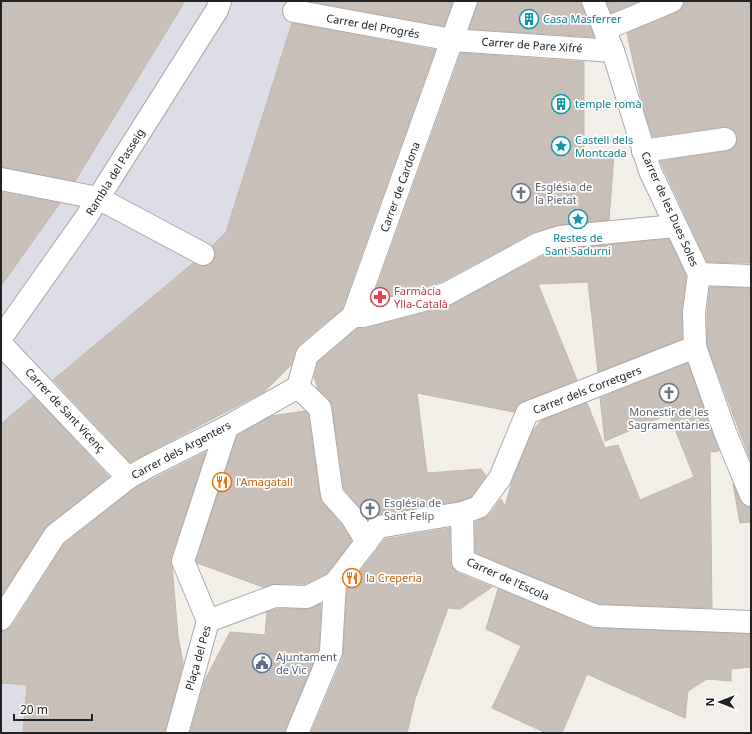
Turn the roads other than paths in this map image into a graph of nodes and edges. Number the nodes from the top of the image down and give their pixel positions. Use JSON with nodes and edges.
{"nodes":[{"id":1,"x":220,"y":1,"type":"edge"},
{"id":2,"x":466,"y":1,"type":"edge"},
{"id":3,"x":593,"y":1,"type":"edge"},
{"id":4,"x":672,"y":1,"type":"edge"},
{"id":5,"x":294,"y":11,"type":"dead end"},
{"id":6,"x":605,"y":29,"type":"junction"},
{"id":7,"x":452,"y":40,"type":"junction"},
{"id":8,"x":613,"y":51,"type":"junction"},
{"id":9,"x":725,"y":139,"type":"dead end"},
{"id":10,"x":643,"y":151,"type":"junction"},
{"id":11,"x":1,"y":179,"type":"edge"},
{"id":12,"x":98,"y":198,"type":"junction"},
{"id":13,"x":676,"y":226,"type":"junction"},
{"id":14,"x":203,"y":254,"type":"dead end"},
{"id":15,"x":699,"y":274,"type":"junction"},
{"id":16,"x":751,"y":276,"type":"edge"},
{"id":17,"x":353,"y":316,"type":"junction"},
{"id":18,"x":1,"y":338,"type":"edge"},
{"id":19,"x":1,"y":344,"type":"edge"},
{"id":20,"x":695,"y":347,"type":"junction"},
{"id":21,"x":298,"y":387,"type":"junction"},
{"id":22,"x":227,"y":427,"type":"junction"},
{"id":23,"x":128,"y":478,"type":"junction"},
{"id":24,"x":751,"y":495,"type":"edge"},
{"id":25,"x":462,"y":513,"type":"junction"},
{"id":26,"x":367,"y":542,"type":"junction"},
{"id":27,"x":336,"y":583,"type":"junction"},
{"id":28,"x":1,"y":619,"type":"edge"},
{"id":29,"x":208,"y":621,"type":"junction"},
{"id":30,"x":751,"y":622,"type":"edge"},
{"id":31,"x":176,"y":733,"type":"edge"},
{"id":32,"x":297,"y":733,"type":"edge"}],
"edges":[{"from":1,"to":12,"type":"street","name":"Rambla del Passeig"},
{"from":2,"to":7,"type":"street","name":"Carrer de Cardona"},
{"from":3,"to":6,"type":"street","name":"Carrer de les Dues Soles"},
{"from":4,"to":6,"type":"street"},
{"from":5,"to":7,"type":"street","name":"Carrer del Progrés"},
{"from":6,"to":8,"type":"street","name":"Carrer de les Dues Soles"},
{"from":7,"to":8,"type":"street","name":"Carrer de Pare Xifré"},
{"from":7,"to":17,"type":"street","name":"Carrer de Cardona"},
{"from":8,"to":10,"type":"street","name":"Carrer de les Dues Soles"},
{"from":9,"to":10,"type":"street"},
{"from":10,"to":13,"type":"street","name":"Carrer de les Dues Soles"},
{"from":11,"to":12,"type":"street"},
{"from":12,"to":14,"type":"street"},
{"from":12,"to":18,"type":"street","name":"Rambla del Passeig"},
{"from":13,"to":15,"type":"street","name":"Carrer de les Dues Soles"},
{"from":13,"to":17,"type":"street"},
{"from":15,"to":16,"type":"street"},
{"from":15,"to":20,"type":"street","name":"Carrer de les Dues Soles"},
{"from":17,"to":21,"type":"street","name":"Carrer de Cardona"},
{"from":19,"to":23,"type":"street","name":"Carrer de Sant Vicenç"},
{"from":20,"to":24,"type":"street","name":"Carrer de les Dues Soles"},
{"from":20,"to":25,"type":"street","name":"Carrer dels Corretgers"},
{"from":21,"to":22,"type":"street","name":"Carrer dels Argenters"},
{"from":21,"to":26,"type":"street"},
{"from":22,"to":23,"type":"street","name":"Carrer dels Argenters"},
{"from":22,"to":29,"type":"street"},
{"from":23,"to":28,"type":"street","name":"Carrer dels Argenters"},
{"from":25,"to":26,"type":"street"},
{"from":25,"to":30,"type":"street","name":"Carrer de l'Escola"},
{"from":26,"to":27,"type":"street"},
{"from":27,"to":29,"type":"street","name":"Plaça del Pes"},
{"from":27,"to":32,"type":"street"},
{"from":29,"to":31,"type":"street","name":"Plaça del Pes"}]}
